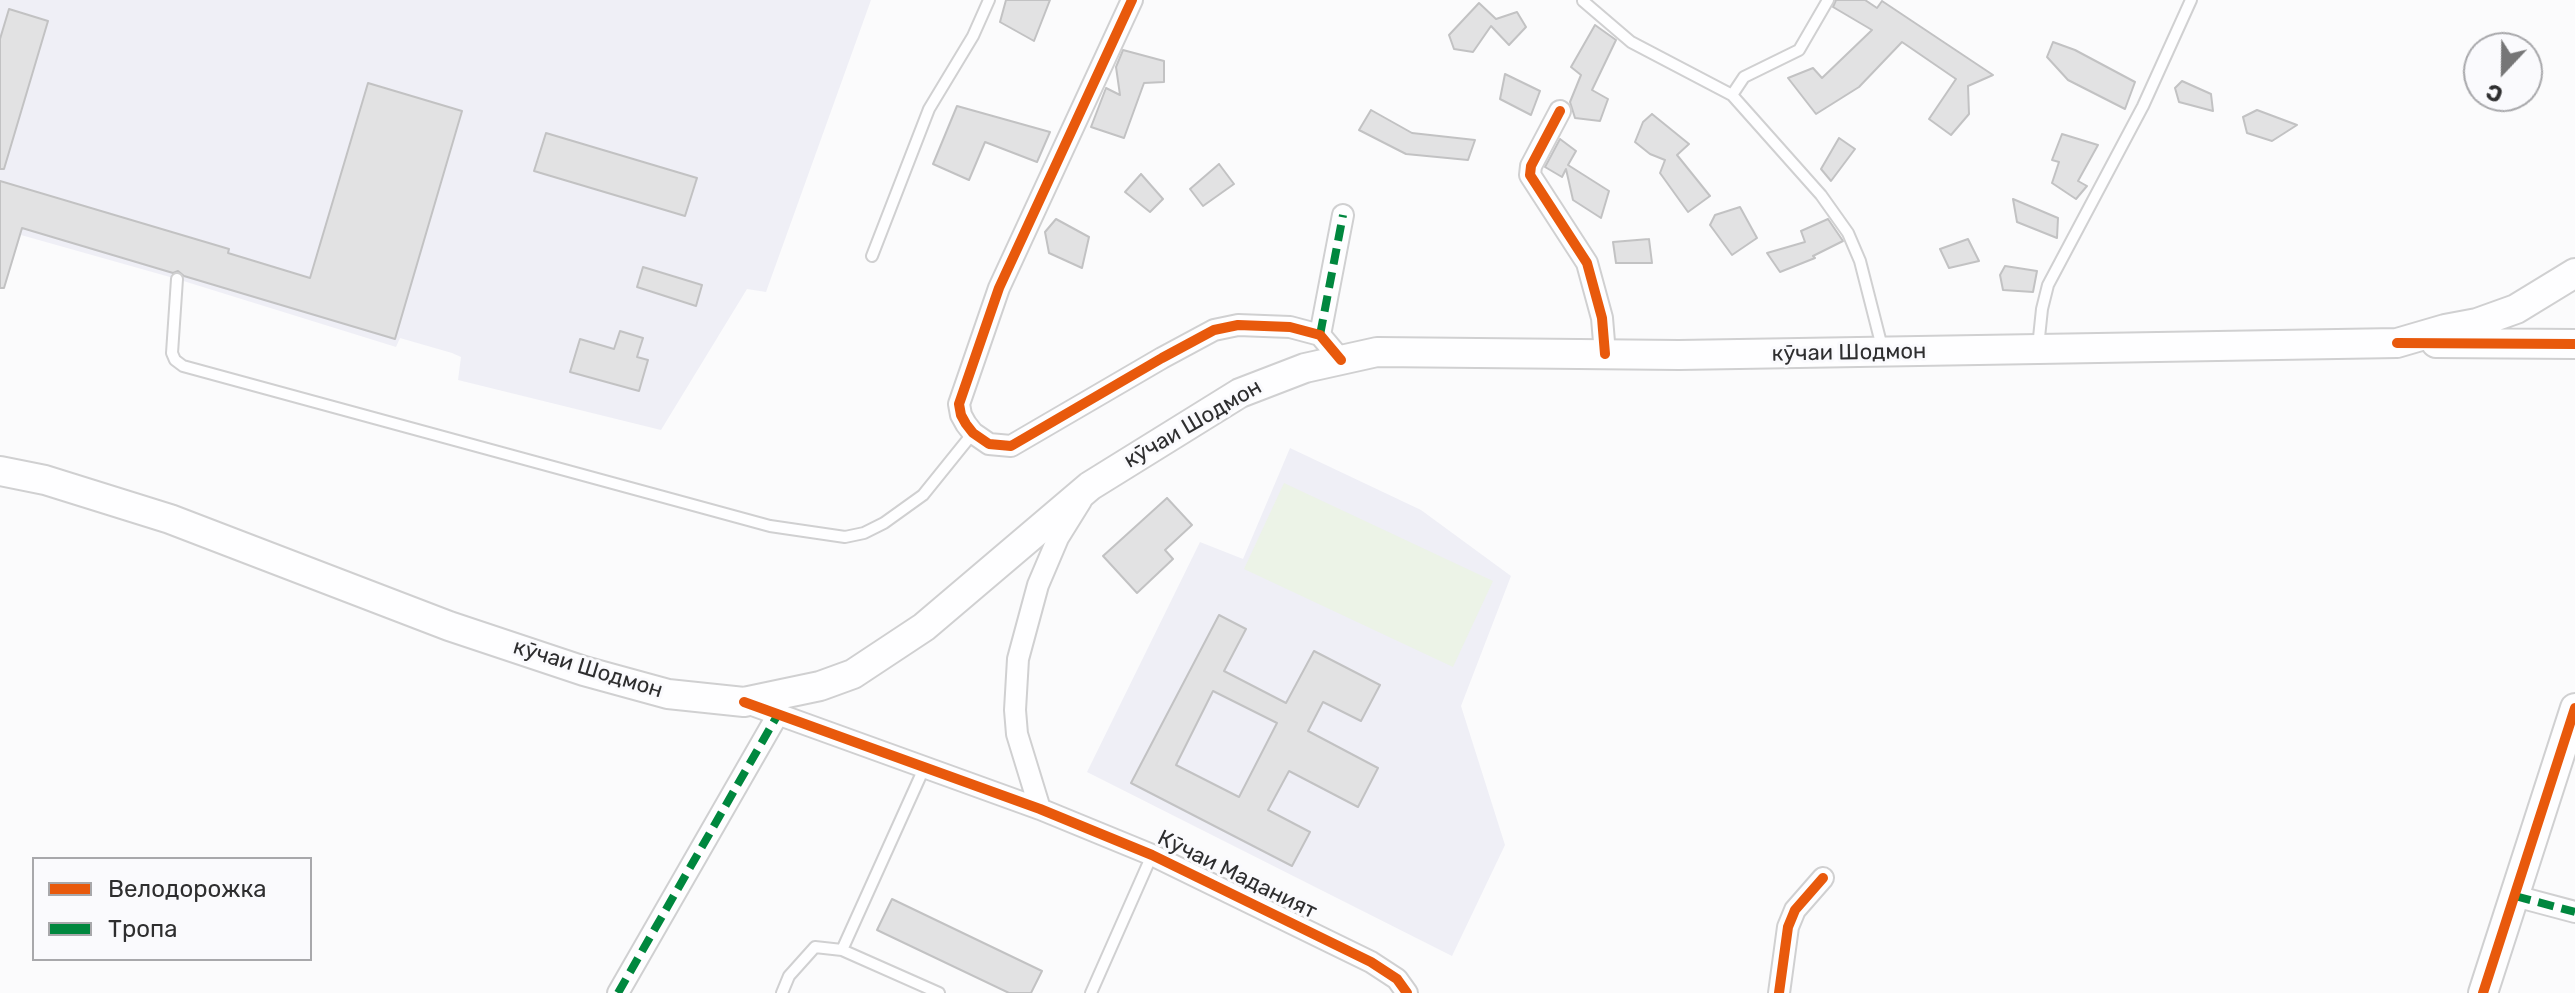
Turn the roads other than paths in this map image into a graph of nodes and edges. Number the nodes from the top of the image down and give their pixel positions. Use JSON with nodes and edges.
{"nodes":[{"id":1,"x":989,"y":0,"type":"edge"},
{"id":2,"x":1132,"y":0,"type":"edge"},
{"id":3,"x":1828,"y":0,"type":"edge"},
{"id":4,"x":2191,"y":0,"type":"edge"},
{"id":5,"x":1583,"y":1,"type":"edge"},
{"id":6,"x":1732,"y":95,"type":"junction"},
{"id":7,"x":1560,"y":111,"type":"dead end"},
{"id":8,"x":1343,"y":215,"type":"dead end"},
{"id":9,"x":872,"y":256,"type":"dead end"},
{"id":10,"x":2575,"y":273,"type":"edge"},
{"id":11,"x":177,"y":279,"type":"dead end"},
{"id":12,"x":1320,"y":335,"type":"junction"},
{"id":13,"x":2397,"y":343,"type":"junction"},
{"id":14,"x":2575,"y":344,"type":"edge"},
{"id":15,"x":2038,"y":350,"type":"junction"},
{"id":16,"x":1884,"y":352,"type":"junction"},
{"id":17,"x":1605,"y":354,"type":"junction"},
{"id":18,"x":1341,"y":360,"type":"junction"},
{"id":19,"x":973,"y":433,"type":"junction"},
{"id":20,"x":0,"y":471,"type":"edge"},
{"id":21,"x":1090,"y":486,"type":"junction"},
{"id":22,"x":744,"y":702,"type":"junction"},
{"id":23,"x":2575,"y":708,"type":"edge"},
{"id":24,"x":777,"y":716,"type":"junction"},
{"id":25,"x":925,"y":766,"type":"junction"},
{"id":26,"x":1040,"y":809,"type":"junction"},
{"id":27,"x":1152,"y":855,"type":"junction"},
{"id":28,"x":1823,"y":878,"type":"dead end"},
{"id":29,"x":2515,"y":896,"type":"junction"},
{"id":30,"x":2575,"y":912,"type":"edge"},
{"id":31,"x":842,"y":950,"type":"junction"},
{"id":32,"x":618,"y":993,"type":"edge"},
{"id":33,"x":782,"y":993,"type":"edge"},
{"id":34,"x":939,"y":993,"type":"edge"},
{"id":35,"x":1091,"y":993,"type":"edge"},
{"id":36,"x":1407,"y":993,"type":"edge"},
{"id":37,"x":1779,"y":993,"type":"edge"},
{"id":38,"x":2483,"y":993,"type":"edge"}],
"edges":[{"from":1,"to":9,"type":"lane"},
{"from":2,"to":19,"type":"street"},
{"from":3,"to":6,"type":"lane"},
{"from":4,"to":15,"type":"lane"},
{"from":5,"to":6,"type":"lane"},
{"from":6,"to":16,"type":"lane"},
{"from":7,"to":17,"type":"street"},
{"from":8,"to":12,"type":"street"},
{"from":10,"to":13,"type":"main road","name":"кӯчаи Шодмон"},
{"from":11,"to":19,"type":"lane"},
{"from":12,"to":18,"type":"street"},
{"from":12,"to":19,"type":"street"},
{"from":13,"to":14,"type":"main road"},
{"from":13,"to":15,"type":"main road","name":"кӯчаи Шодмон"},
{"from":15,"to":16,"type":"main road","name":"кӯчаи Шодмон"},
{"from":16,"to":17,"type":"main road","name":"кӯчаи Шодмон"},
{"from":17,"to":18,"type":"main road","name":"кӯчаи Шодмон"},
{"from":18,"to":21,"type":"main road","name":"кӯчаи Шодмон"},
{"from":20,"to":22,"type":"main road","name":"кӯчаи Шодмон"},
{"from":21,"to":22,"type":"main road","name":"кӯчаи Шодмон"},
{"from":21,"to":26,"type":"street"},
{"from":22,"to":24,"type":"street","name":"Кӯчаи Маданият"},
{"from":23,"to":29,"type":"main road"},
{"from":24,"to":25,"type":"street","name":"Кӯчаи Маданият"},
{"from":24,"to":32,"type":"street"},
{"from":25,"to":26,"type":"street","name":"Кӯчаи Маданият"},
{"from":25,"to":31,"type":"lane"},
{"from":26,"to":27,"type":"street","name":"Кӯчаи Маданият"},
{"from":27,"to":35,"type":"lane"},
{"from":27,"to":36,"type":"street","name":"Кӯчаи Маданият"},
{"from":28,"to":37,"type":"street"},
{"from":29,"to":30,"type":"street"},
{"from":29,"to":38,"type":"main road"},
{"from":31,"to":33,"type":"lane"},
{"from":31,"to":34,"type":"lane"}]}
